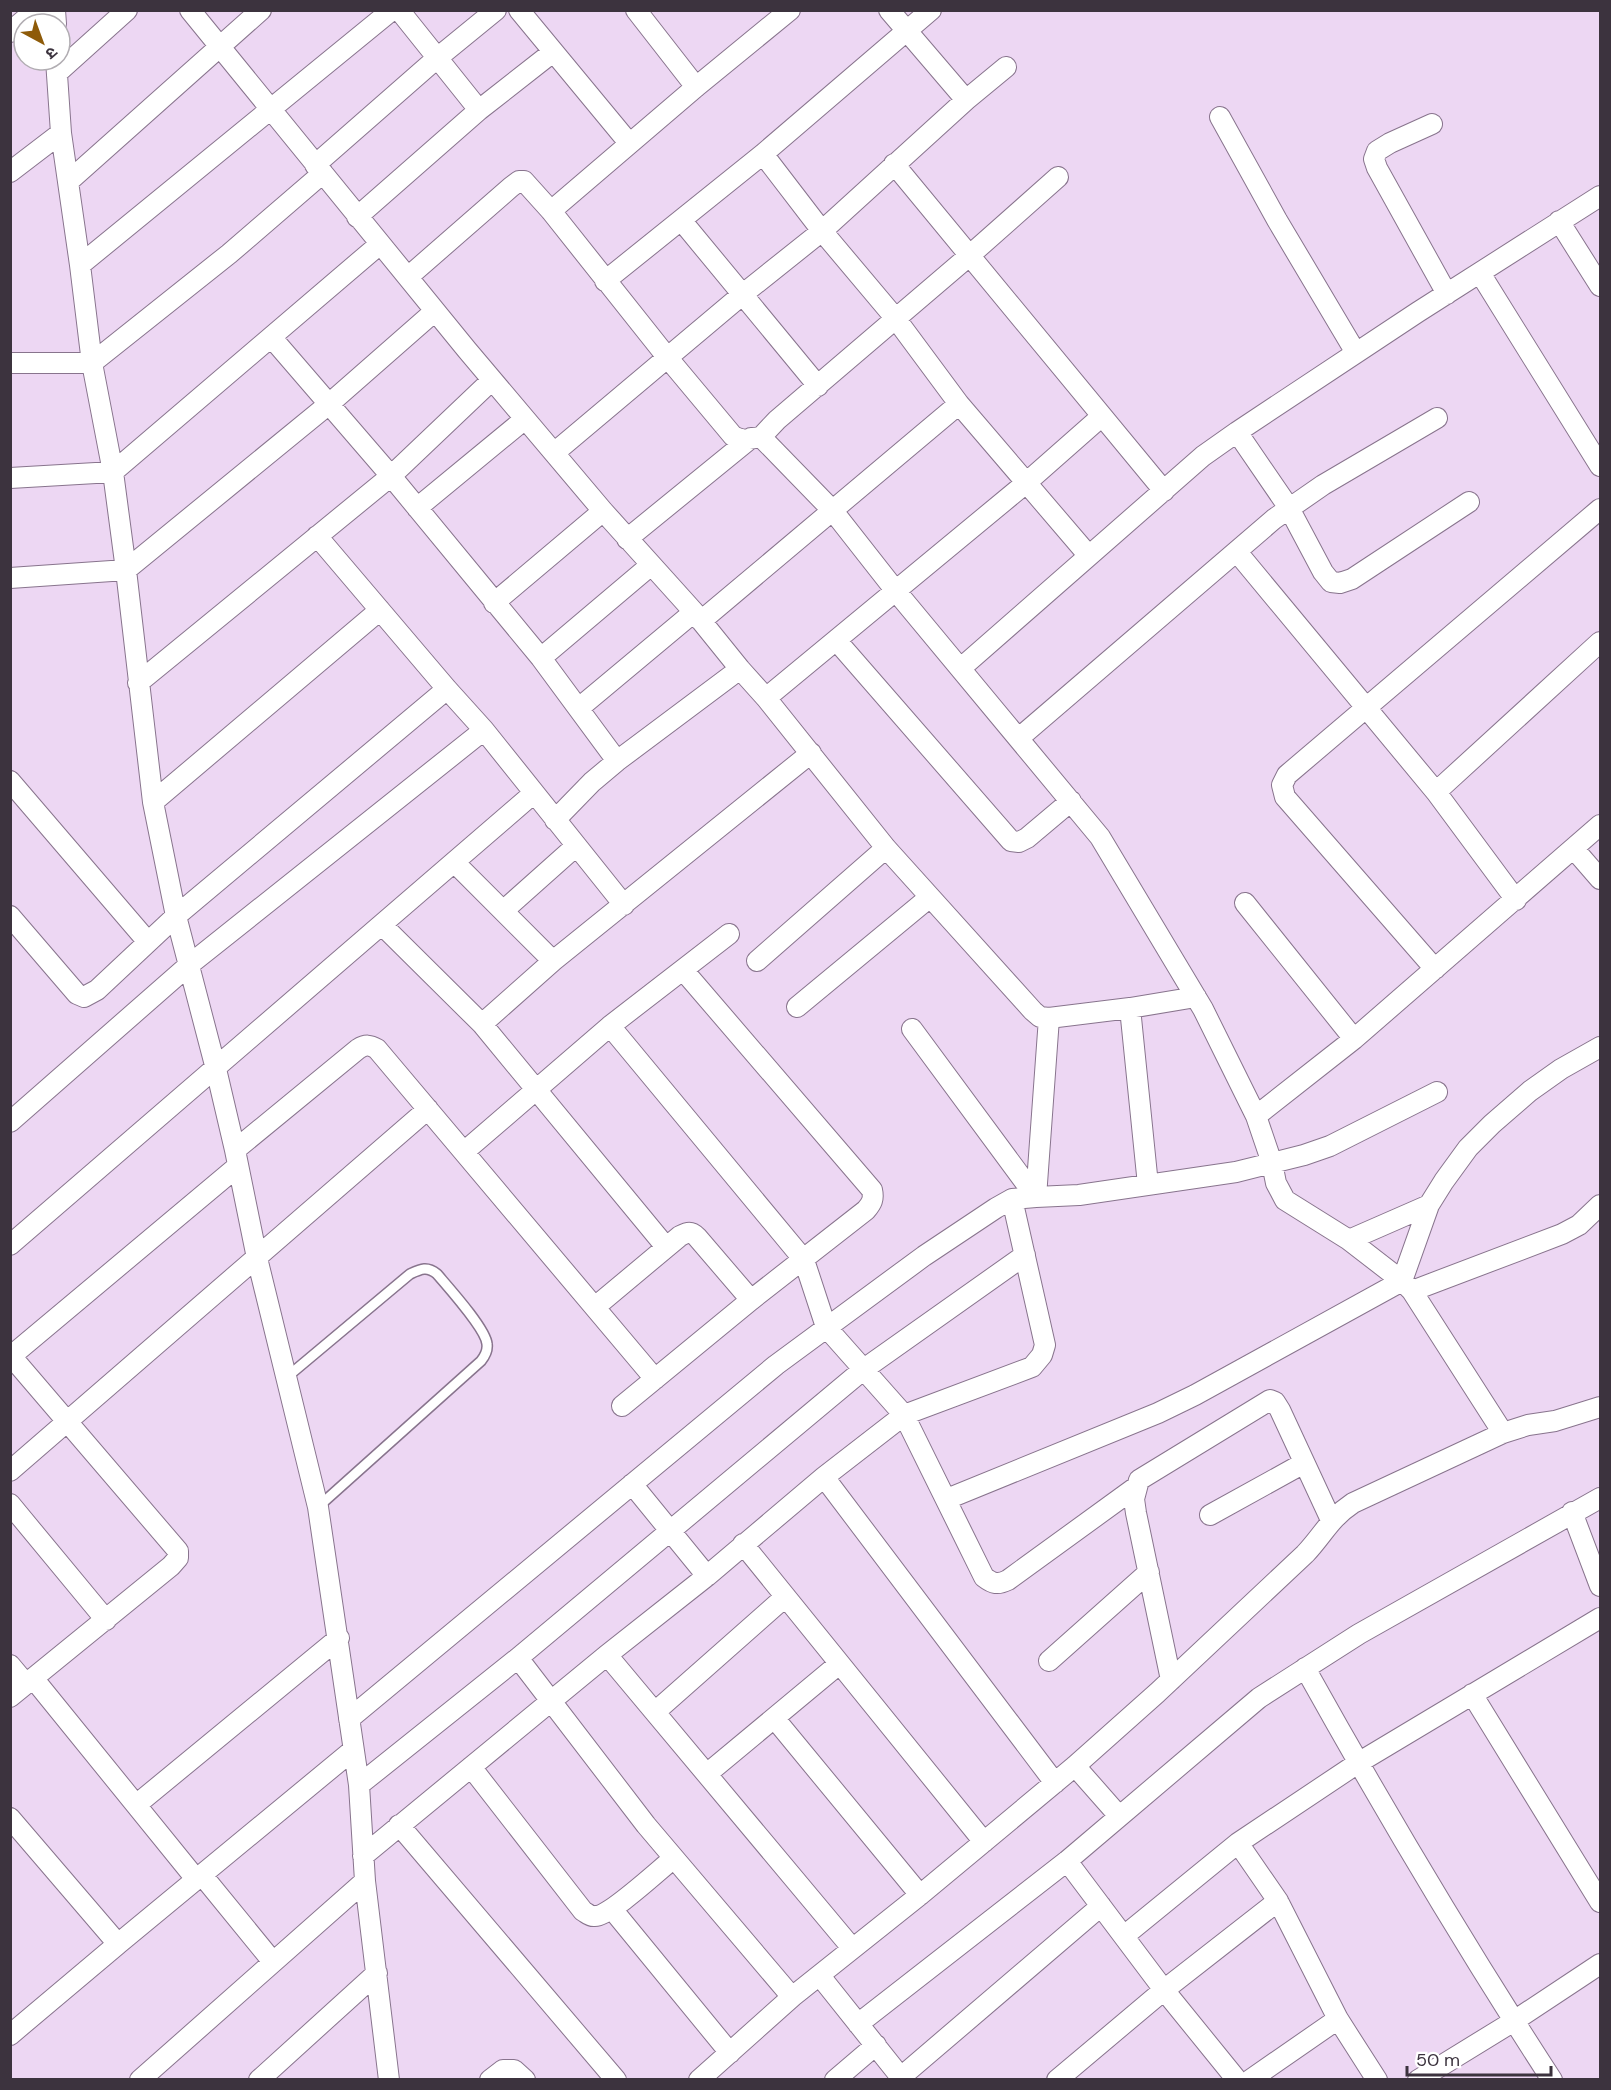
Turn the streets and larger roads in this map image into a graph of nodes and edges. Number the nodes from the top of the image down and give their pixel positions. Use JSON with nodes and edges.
{"nodes":[{"id":1,"x":36,"y":10,"type":"edge"},
{"id":2,"x":127,"y":10,"type":"edge"},
{"id":3,"x":190,"y":10,"type":"edge"},
{"id":4,"x":261,"y":10,"type":"edge"},
{"id":5,"x":392,"y":10,"type":"edge"},
{"id":6,"x":399,"y":10,"type":"edge"},
{"id":7,"x":496,"y":10,"type":"edge"},
{"id":8,"x":519,"y":10,"type":"edge"},
{"id":9,"x":636,"y":10,"type":"edge"},
{"id":10,"x":790,"y":10,"type":"edge"},
{"id":11,"x":889,"y":10,"type":"edge"},
{"id":12,"x":931,"y":10,"type":"edge"},
{"id":13,"x":906,"y":31,"type":"junction"},
{"id":14,"x":10,"y":32,"type":"edge"},
{"id":15,"x":220,"y":46,"type":"junction"},
{"id":16,"x":553,"y":52,"type":"junction"},
{"id":17,"x":72,"y":54,"type":"edge"},
{"id":18,"x":436,"y":59,"type":"junction"},
{"id":19,"x":1006,"y":67,"type":"dead end"},
{"id":20,"x":57,"y":72,"type":"edge"},
{"id":21,"x":696,"y":87,"type":"junction"},
{"id":22,"x":966,"y":100,"type":"junction"},
{"id":23,"x":479,"y":110,"type":"junction"},
{"id":24,"x":270,"y":111,"type":"junction"},
{"id":25,"x":1220,"y":117,"type":"dead end"},
{"id":26,"x":1432,"y":124,"type":"dead end"},
{"id":27,"x":61,"y":133,"type":"junction"},
{"id":28,"x":629,"y":144,"type":"junction"},
{"id":29,"x":763,"y":154,"type":"junction"},
{"id":30,"x":894,"y":164,"type":"junction"},
{"id":31,"x":319,"y":169,"type":"junction"},
{"id":32,"x":10,"y":172,"type":"edge"},
{"id":33,"x":1058,"y":177,"type":"dead end"},
{"id":34,"x":69,"y":181,"type":"junction"},
{"id":35,"x":1600,"y":196,"type":"edge"},
{"id":36,"x":551,"y":211,"type":"junction"},
{"id":37,"x":357,"y":217,"type":"junction"},
{"id":38,"x":681,"y":220,"type":"junction"},
{"id":39,"x":1559,"y":221,"type":"junction"},
{"id":40,"x":822,"y":231,"type":"junction"},
{"id":41,"x":380,"y":244,"type":"junction"},
{"id":42,"x":969,"y":256,"type":"junction"},
{"id":43,"x":80,"y":265,"type":"junction"},
{"id":44,"x":1480,"y":273,"type":"junction"},
{"id":45,"x":408,"y":277,"type":"junction"},
{"id":46,"x":605,"y":280,"type":"junction"},
{"id":47,"x":1600,"y":286,"type":"edge"},
{"id":48,"x":743,"y":294,"type":"junction"},
{"id":49,"x":1447,"y":294,"type":"junction"},
{"id":50,"x":435,"y":311,"type":"junction"},
{"id":51,"x":896,"y":320,"type":"junction"},
{"id":52,"x":272,"y":338,"type":"junction"},
{"id":53,"x":1356,"y":353,"type":"junction"},
{"id":54,"x":667,"y":357,"type":"junction"},
{"id":55,"x":10,"y":363,"type":"edge"},
{"id":56,"x":92,"y":363,"type":"junction"},
{"id":57,"x":492,"y":380,"type":"junction"},
{"id":58,"x":818,"y":386,"type":"junction"},
{"id":59,"x":329,"y":404,"type":"junction"},
{"id":60,"x":959,"y":404,"type":"junction"},
{"id":61,"x":1102,"y":416,"type":"junction"},
{"id":62,"x":1437,"y":418,"type":"dead end"},
{"id":63,"x":525,"y":419,"type":"junction"},
{"id":64,"x":1237,"y":432,"type":"junction"},
{"id":65,"x":756,"y":438,"type":"junction"},
{"id":66,"x":554,"y":453,"type":"junction"},
{"id":67,"x":1600,"y":466,"type":"edge"},
{"id":68,"x":113,"y":472,"type":"junction"},
{"id":69,"x":391,"y":476,"type":"junction"},
{"id":70,"x":10,"y":478,"type":"edge"},
{"id":71,"x":1026,"y":483,"type":"junction"},
{"id":72,"x":1164,"y":491,"type":"junction"},
{"id":73,"x":1469,"y":501,"type":"dead end"},
{"id":74,"x":417,"y":508,"type":"junction"},
{"id":75,"x":1289,"y":508,"type":"junction"},
{"id":76,"x":1600,"y":509,"type":"edge"},
{"id":77,"x":833,"y":511,"type":"junction"},
{"id":78,"x":603,"y":512,"type":"junction"},
{"id":79,"x":317,"y":537,"type":"junction"},
{"id":80,"x":627,"y":539,"type":"junction"},
{"id":81,"x":1237,"y":552,"type":"junction"},
{"id":82,"x":1089,"y":556,"type":"junction"},
{"id":83,"x":651,"y":565,"type":"junction"},
{"id":84,"x":126,"y":570,"type":"junction"},
{"id":85,"x":10,"y":578,"type":"edge"},
{"id":86,"x":895,"y":590,"type":"junction"},
{"id":87,"x":494,"y":603,"type":"junction"},
{"id":88,"x":380,"y":610,"type":"junction"},
{"id":89,"x":698,"y":617,"type":"junction"},
{"id":90,"x":836,"y":640,"type":"junction"},
{"id":91,"x":1600,"y":642,"type":"edge"},
{"id":92,"x":541,"y":658,"type":"junction"},
{"id":93,"x":961,"y":668,"type":"junction"},
{"id":94,"x":740,"y":669,"type":"junction"},
{"id":95,"x":138,"y":683,"type":"junction"},
{"id":96,"x":447,"y":689,"type":"junction"},
{"id":97,"x":766,"y":698,"type":"junction"},
{"id":98,"x":579,"y":708,"type":"junction"},
{"id":99,"x":1367,"y":708,"type":"junction"},
{"id":100,"x":484,"y":730,"type":"junction"},
{"id":101,"x":1019,"y":738,"type":"junction"},
{"id":102,"x":811,"y":753,"type":"junction"},
{"id":103,"x":617,"y":761,"type":"junction"},
{"id":104,"x":10,"y":781,"type":"edge"},
{"id":105,"x":1436,"y":792,"type":"junction"},
{"id":106,"x":534,"y":794,"type":"junction"},
{"id":107,"x":1071,"y":801,"type":"junction"},
{"id":108,"x":153,"y":802,"type":"junction"},
{"id":109,"x":555,"y":820,"type":"junction"},
{"id":110,"x":1600,"y":825,"type":"edge"},
{"id":111,"x":576,"y":846,"type":"junction"},
{"id":112,"x":886,"y":848,"type":"junction"},
{"id":113,"x":1574,"y":849,"type":"junction"},
{"id":114,"x":454,"y":862,"type":"junction"},
{"id":115,"x":1600,"y":879,"type":"edge"},
{"id":116,"x":930,"y":897,"type":"junction"},
{"id":117,"x":1516,"y":900,"type":"junction"},
{"id":118,"x":1245,"y":903,"type":"dead end"},
{"id":119,"x":624,"y":905,"type":"junction"},
{"id":120,"x":503,"y":911,"type":"junction"},
{"id":121,"x":10,"y":916,"type":"edge"},
{"id":122,"x":176,"y":916,"type":"junction"},
{"id":123,"x":382,"y":925,"type":"junction"},
{"id":124,"x":729,"y":934,"type":"dead end"},
{"id":125,"x":148,"y":942,"type":"junction"},
{"id":126,"x":554,"y":961,"type":"junction"},
{"id":127,"x":757,"y":961,"type":"dead end"},
{"id":128,"x":189,"y":965,"type":"junction"},
{"id":129,"x":1435,"y":969,"type":"junction"},
{"id":130,"x":683,"y":970,"type":"junction"},
{"id":131,"x":1197,"y":996,"type":"junction"},
{"id":132,"x":797,"y":1007,"type":"dead end"},
{"id":133,"x":1130,"y":1008,"type":"junction"},
{"id":134,"x":1049,"y":1018,"type":"junction"},
{"id":135,"x":482,"y":1024,"type":"junction"},
{"id":136,"x":610,"y":1026,"type":"junction"},
{"id":137,"x":912,"y":1029,"type":"dead end"},
{"id":138,"x":1354,"y":1039,"type":"junction"},
{"id":139,"x":1600,"y":1047,"type":"edge"},
{"id":140,"x":216,"y":1069,"type":"junction"},
{"id":141,"x":536,"y":1091,"type":"junction"},
{"id":142,"x":1437,"y":1092,"type":"dead end"},
{"id":143,"x":428,"y":1108,"type":"junction"},
{"id":144,"x":1256,"y":1116,"type":"junction"},
{"id":145,"x":10,"y":1122,"type":"edge"},
{"id":146,"x":465,"y":1151,"type":"junction"},
{"id":147,"x":237,"y":1158,"type":"junction"},
{"id":148,"x":1272,"y":1163,"type":"junction"},
{"id":149,"x":1148,"y":1185,"type":"junction"},
{"id":150,"x":1036,"y":1197,"type":"junction"},
{"id":151,"x":1012,"y":1199,"type":"junction"},
{"id":152,"x":1600,"y":1204,"type":"edge"},
{"id":153,"x":1429,"y":1206,"type":"junction"},
{"id":154,"x":1349,"y":1240,"type":"junction"},
{"id":155,"x":10,"y":1245,"type":"edge"},
{"id":156,"x":666,"y":1247,"type":"junction"},
{"id":157,"x":1024,"y":1255,"type":"junction"},
{"id":158,"x":256,"y":1258,"type":"junction"},
{"id":159,"x":804,"y":1260,"type":"junction"},
{"id":160,"x":1407,"y":1286,"type":"junction"},
{"id":161,"x":750,"y":1300,"type":"junction"},
{"id":162,"x":595,"y":1307,"type":"junction"},
{"id":163,"x":826,"y":1327,"type":"junction"},
{"id":164,"x":11,"y":1357,"type":"edge"},
{"id":165,"x":864,"y":1369,"type":"junction"},
{"id":166,"x":655,"y":1379,"type":"junction"},
{"id":167,"x":622,"y":1406,"type":"dead end"},
{"id":168,"x":1600,"y":1407,"type":"edge"},
{"id":169,"x":904,"y":1415,"type":"junction"},
{"id":170,"x":68,"y":1423,"type":"junction"},
{"id":171,"x":1503,"y":1433,"type":"junction"},
{"id":172,"x":1304,"y":1463,"type":"junction"},
{"id":173,"x":10,"y":1471,"type":"edge"},
{"id":174,"x":824,"y":1477,"type":"junction"},
{"id":175,"x":632,"y":1484,"type":"junction"},
{"id":176,"x":1136,"y":1487,"type":"junction"},
{"id":177,"x":1600,"y":1498,"type":"edge"},
{"id":178,"x":947,"y":1499,"type":"junction"},
{"id":179,"x":10,"y":1504,"type":"edge"},
{"id":180,"x":1572,"y":1512,"type":"junction"},
{"id":181,"x":1209,"y":1515,"type":"dead end"},
{"id":182,"x":1330,"y":1520,"type":"junction"},
{"id":183,"x":671,"y":1531,"type":"junction"},
{"id":184,"x":743,"y":1544,"type":"junction"},
{"id":185,"x":1149,"y":1572,"type":"junction"},
{"id":186,"x":707,"y":1576,"type":"junction"},
{"id":187,"x":1600,"y":1586,"type":"edge"},
{"id":188,"x":785,"y":1597,"type":"junction"},
{"id":189,"x":1600,"y":1618,"type":"edge"},
{"id":190,"x":106,"y":1620,"type":"junction"},
{"id":191,"x":339,"y":1638,"type":"junction"},
{"id":192,"x":607,"y":1655,"type":"junction"},
{"id":193,"x":518,"y":1658,"type":"junction"},
{"id":194,"x":1049,"y":1661,"type":"dead end"},
{"id":195,"x":839,"y":1664,"type":"junction"},
{"id":196,"x":10,"y":1665,"type":"edge"},
{"id":197,"x":1305,"y":1668,"type":"junction"},
{"id":198,"x":1171,"y":1680,"type":"junction"},
{"id":199,"x":23,"y":1687,"type":"edge"},
{"id":200,"x":1472,"y":1694,"type":"junction"},
{"id":201,"x":553,"y":1702,"type":"junction"},
{"id":202,"x":655,"y":1712,"type":"junction"},
{"id":203,"x":349,"y":1719,"type":"junction"},
{"id":204,"x":775,"y":1719,"type":"junction"},
{"id":205,"x":353,"y":1750,"type":"junction"},
{"id":206,"x":1358,"y":1763,"type":"junction"},
{"id":207,"x":1075,"y":1766,"type":"junction"},
{"id":208,"x":471,"y":1767,"type":"junction"},
{"id":209,"x":708,"y":1773,"type":"junction"},
{"id":210,"x":1055,"y":1782,"type":"junction"},
{"id":211,"x":359,"y":1785,"type":"junction"},
{"id":212,"x":136,"y":1805,"type":"junction"},
{"id":213,"x":1119,"y":1816,"type":"junction"},
{"id":214,"x":10,"y":1818,"type":"edge"},
{"id":215,"x":399,"y":1825,"type":"junction"},
{"id":216,"x":984,"y":1842,"type":"junction"},
{"id":217,"x":1238,"y":1843,"type":"junction"},
{"id":218,"x":363,"y":1856,"type":"junction"},
{"id":219,"x":674,"y":1858,"type":"junction"},
{"id":220,"x":1067,"y":1861,"type":"junction"},
{"id":221,"x":199,"y":1877,"type":"junction"},
{"id":222,"x":365,"y":1881,"type":"junction"},
{"id":223,"x":920,"y":1895,"type":"junction"},
{"id":224,"x":1278,"y":1901,"type":"junction"},
{"id":225,"x":1600,"y":1902,"type":"edge"},
{"id":226,"x":1101,"y":1906,"type":"junction"},
{"id":227,"x":612,"y":1909,"type":"junction"},
{"id":228,"x":1124,"y":1936,"type":"junction"},
{"id":229,"x":118,"y":1944,"type":"junction"},
{"id":230,"x":852,"y":1948,"type":"junction"},
{"id":231,"x":273,"y":1962,"type":"junction"},
{"id":232,"x":1600,"y":1964,"type":"edge"},
{"id":233,"x":377,"y":1973,"type":"junction"},
{"id":234,"x":820,"y":1976,"type":"junction"},
{"id":235,"x":1164,"y":1990,"type":"junction"},
{"id":236,"x":792,"y":1997,"type":"junction"},
{"id":237,"x":1338,"y":2019,"type":"junction"},
{"id":238,"x":1514,"y":2021,"type":"junction"},
{"id":239,"x":858,"y":2024,"type":"junction"},
{"id":240,"x":10,"y":2035,"type":"edge"},
{"id":241,"x":876,"y":2045,"type":"junction"},
{"id":242,"x":730,"y":2053,"type":"junction"},
{"id":243,"x":386,"y":2077,"type":"edge"},
{"id":244,"x":902,"y":2078,"type":"edge"},
{"id":245,"x":140,"y":2079,"type":"edge"},
{"id":246,"x":259,"y":2079,"type":"edge"},
{"id":247,"x":490,"y":2079,"type":"edge"},
{"id":248,"x":525,"y":2079,"type":"edge"},
{"id":249,"x":616,"y":2079,"type":"edge"},
{"id":250,"x":699,"y":2079,"type":"edge"},
{"id":251,"x":835,"y":2079,"type":"edge"},
{"id":252,"x":1057,"y":2079,"type":"edge"},
{"id":253,"x":1238,"y":2079,"type":"edge"},
{"id":254,"x":1250,"y":2079,"type":"edge"},
{"id":255,"x":1377,"y":2079,"type":"edge"},
{"id":256,"x":1418,"y":2079,"type":"edge"},
{"id":257,"x":1552,"y":2079,"type":"edge"}],
"edges":[{"from":1,"to":14,"type":"street"},
{"from":2,"to":17,"type":"street"},
{"from":3,"to":15,"type":"street"},
{"from":4,"to":15,"type":"street"},
{"from":5,"to":24,"type":"street"},
{"from":6,"to":18,"type":"street"},
{"from":7,"to":18,"type":"street"},
{"from":8,"to":16,"type":"street"},
{"from":9,"to":21,"type":"street"},
{"from":10,"to":21,"type":"street"},
{"from":11,"to":13,"type":"street"},
{"from":12,"to":13,"type":"street"},
{"from":13,"to":22,"type":"street"},
{"from":13,"to":29,"type":"street"},
{"from":15,"to":24,"type":"street"},
{"from":15,"to":34,"type":"street"},
{"from":16,"to":23,"type":"street"},
{"from":16,"to":28,"type":"street"},
{"from":18,"to":23,"type":"street"},
{"from":18,"to":31,"type":"street"},
{"from":19,"to":22,"type":"street"},
{"from":20,"to":27,"type":"street"},
{"from":21,"to":28,"type":"street"},
{"from":22,"to":30,"type":"street"},
{"from":23,"to":37,"type":"street"},
{"from":24,"to":31,"type":"street"},
{"from":24,"to":43,"type":"street"},
{"from":25,"to":53,"type":"street"},
{"from":26,"to":49,"type":"street"},
{"from":27,"to":32,"type":"street"},
{"from":27,"to":34,"type":"street"},
{"from":28,"to":36,"type":"street"},
{"from":29,"to":38,"type":"street"},
{"from":29,"to":40,"type":"street"},
{"from":30,"to":40,"type":"street"},
{"from":30,"to":42,"type":"street"},
{"from":31,"to":37,"type":"street"},
{"from":31,"to":56,"type":"street"},
{"from":33,"to":42,"type":"street"},
{"from":34,"to":43,"type":"street"},
{"from":35,"to":39,"type":"street"},
{"from":36,"to":45,"type":"street"},
{"from":36,"to":46,"type":"street"},
{"from":37,"to":41,"type":"street"},
{"from":38,"to":46,"type":"street"},
{"from":38,"to":48,"type":"street"},
{"from":39,"to":44,"type":"street"},
{"from":39,"to":47,"type":"street"},
{"from":40,"to":48,"type":"street"},
{"from":40,"to":51,"type":"street"},
{"from":41,"to":45,"type":"street"},
{"from":41,"to":52,"type":"street"},
{"from":42,"to":51,"type":"street"},
{"from":42,"to":61,"type":"street"},
{"from":43,"to":56,"type":"street"},
{"from":44,"to":49,"type":"street"},
{"from":44,"to":67,"type":"street"},
{"from":45,"to":50,"type":"street"},
{"from":46,"to":54,"type":"street"},
{"from":48,"to":54,"type":"street"},
{"from":48,"to":58,"type":"street"},
{"from":49,"to":53,"type":"street"},
{"from":50,"to":57,"type":"street"},
{"from":50,"to":59,"type":"street"},
{"from":51,"to":58,"type":"street"},
{"from":51,"to":60,"type":"street"},
{"from":52,"to":59,"type":"street"},
{"from":52,"to":68,"type":"street"},
{"from":53,"to":64,"type":"street"},
{"from":54,"to":65,"type":"street"},
{"from":54,"to":66,"type":"street"},
{"from":55,"to":56,"type":"street"},
{"from":56,"to":68,"type":"street"},
{"from":57,"to":63,"type":"street"},
{"from":57,"to":69,"type":"street"},
{"from":58,"to":65,"type":"street"},
{"from":59,"to":69,"type":"street"},
{"from":59,"to":84,"type":"street"},
{"from":60,"to":71,"type":"street"},
{"from":60,"to":77,"type":"street"},
{"from":61,"to":71,"type":"street"},
{"from":61,"to":72,"type":"street"},
{"from":62,"to":75,"type":"street"},
{"from":63,"to":66,"type":"street"},
{"from":63,"to":74,"type":"street"},
{"from":64,"to":72,"type":"street"},
{"from":64,"to":75,"type":"street"},
{"from":65,"to":77,"type":"street"},
{"from":65,"to":80,"type":"street"},
{"from":66,"to":78,"type":"street"},
{"from":68,"to":70,"type":"street"},
{"from":68,"to":84,"type":"street"},
{"from":69,"to":74,"type":"street"},
{"from":69,"to":79,"type":"street"},
{"from":71,"to":82,"type":"street"},
{"from":71,"to":86,"type":"street"},
{"from":72,"to":82,"type":"street"},
{"from":73,"to":75,"type":"street"},
{"from":74,"to":87,"type":"street"},
{"from":75,"to":81,"type":"street"},
{"from":76,"to":99,"type":"street"},
{"from":77,"to":86,"type":"street"},
{"from":77,"to":89,"type":"street"},
{"from":78,"to":80,"type":"street"},
{"from":78,"to":87,"type":"street"},
{"from":79,"to":88,"type":"street"},
{"from":79,"to":95,"type":"street"},
{"from":80,"to":83,"type":"street"},
{"from":81,"to":99,"type":"street"},
{"from":81,"to":101,"type":"street"},
{"from":82,"to":93,"type":"street"},
{"from":83,"to":89,"type":"street"},
{"from":83,"to":92,"type":"street"},
{"from":84,"to":85,"type":"street"},
{"from":84,"to":95,"type":"street"},
{"from":86,"to":90,"type":"street"},
{"from":86,"to":93,"type":"street"},
{"from":87,"to":92,"type":"street"},
{"from":88,"to":96,"type":"street"},
{"from":88,"to":108,"type":"street"},
{"from":89,"to":94,"type":"street"},
{"from":89,"to":98,"type":"street"},
{"from":90,"to":97,"type":"street"},
{"from":90,"to":107,"type":"street"},
{"from":91,"to":105,"type":"street"},
{"from":92,"to":98,"type":"street"},
{"from":93,"to":101,"type":"street"},
{"from":94,"to":97,"type":"street"},
{"from":94,"to":103,"type":"street"},
{"from":95,"to":108,"type":"street"},
{"from":96,"to":100,"type":"street"},
{"from":96,"to":122,"type":"street"},
{"from":97,"to":102,"type":"street"},
{"from":98,"to":103,"type":"street"},
{"from":99,"to":105,"type":"street"},
{"from":99,"to":129,"type":"street"},
{"from":100,"to":106,"type":"street"},
{"from":100,"to":128,"type":"street"},
{"from":101,"to":107,"type":"street"},
{"from":102,"to":112,"type":"street"},
{"from":102,"to":119,"type":"street"},
{"from":103,"to":109,"type":"street"},
{"from":104,"to":125,"type":"street"},
{"from":105,"to":117,"type":"street"},
{"from":106,"to":109,"type":"street"},
{"from":106,"to":114,"type":"street"},
{"from":107,"to":131,"type":"street"},
{"from":108,"to":122,"type":"street"},
{"from":109,"to":111,"type":"street"},
{"from":110,"to":113,"type":"street"},
{"from":111,"to":119,"type":"street"},
{"from":111,"to":120,"type":"street"},
{"from":112,"to":116,"type":"street"},
{"from":112,"to":127,"type":"street"},
{"from":113,"to":115,"type":"street"},
{"from":113,"to":117,"type":"street"},
{"from":114,"to":120,"type":"street"},
{"from":114,"to":123,"type":"street"},
{"from":116,"to":132,"type":"street"},
{"from":116,"to":134,"type":"street"},
{"from":117,"to":129,"type":"street"},
{"from":118,"to":138,"type":"street"},
{"from":119,"to":126,"type":"street"},
{"from":120,"to":126,"type":"street"},
{"from":121,"to":125,"type":"street"},
{"from":122,"to":125,"type":"street"},
{"from":122,"to":128,"type":"street"},
{"from":123,"to":135,"type":"street"},
{"from":123,"to":140,"type":"street"},
{"from":124,"to":130,"type":"street"},
{"from":126,"to":135,"type":"street"},
{"from":128,"to":140,"type":"street"},
{"from":128,"to":145,"type":"street"},
{"from":129,"to":138,"type":"street"},
{"from":130,"to":136,"type":"street"},
{"from":130,"to":159,"type":"street"},
{"from":131,"to":133,"type":"street"},
{"from":131,"to":144,"type":"street"},
{"from":133,"to":134,"type":"street"},
{"from":133,"to":149,"type":"street"},
{"from":134,"to":150,"type":"street"},
{"from":135,"to":141,"type":"street"},
{"from":136,"to":141,"type":"street"},
{"from":136,"to":159,"type":"street"},
{"from":137,"to":150,"type":"street"},
{"from":138,"to":144,"type":"street"},
{"from":139,"to":153,"type":"street"},
{"from":140,"to":147,"type":"street"},
{"from":140,"to":155,"type":"street"},
{"from":141,"to":146,"type":"street"},
{"from":141,"to":156,"type":"street"},
{"from":142,"to":148,"type":"street"},
{"from":143,"to":146,"type":"street"},
{"from":143,"to":147,"type":"street"},
{"from":143,"to":158,"type":"street"},
{"from":144,"to":148,"type":"street"},
{"from":146,"to":162,"type":"street"},
{"from":147,"to":158,"type":"street"},
{"from":147,"to":164,"type":"street"},
{"from":148,"to":149,"type":"street"},
{"from":148,"to":154,"type":"street"},
{"from":149,"to":150,"type":"street"},
{"from":150,"to":151,"type":"street"},
{"from":151,"to":157,"type":"street"},
{"from":151,"to":163,"type":"street"},
{"from":152,"to":160,"type":"street"},
{"from":153,"to":154,"type":"street"},
{"from":153,"to":160,"type":"street"},
{"from":154,"to":160,"type":"street"},
{"from":156,"to":161,"type":"street"},
{"from":156,"to":162,"type":"street"},
{"from":157,"to":165,"type":"street"},
{"from":157,"to":169,"type":"street"},
{"from":158,"to":170,"type":"street"},
{"from":158,"to":191,"type":"street"},
{"from":159,"to":161,"type":"street"},
{"from":159,"to":163,"type":"street"},
{"from":160,"to":171,"type":"street"},
{"from":160,"to":178,"type":"street"},
{"from":161,"to":166,"type":"street"},
{"from":162,"to":166,"type":"street"},
{"from":163,"to":165,"type":"street"},
{"from":163,"to":175,"type":"street"},
{"from":164,"to":170,"type":"street"},
{"from":165,"to":169,"type":"street"},
{"from":165,"to":183,"type":"street"},
{"from":166,"to":167,"type":"street"},
{"from":168,"to":171,"type":"street"},
{"from":169,"to":174,"type":"street"},
{"from":169,"to":178,"type":"street"},
{"from":170,"to":173,"type":"street"},
{"from":170,"to":190,"type":"street"},
{"from":171,"to":182,"type":"street"},
{"from":172,"to":176,"type":"street"},
{"from":172,"to":181,"type":"street"},
{"from":172,"to":182,"type":"street"},
{"from":174,"to":184,"type":"street"},
{"from":174,"to":210,"type":"street"},
{"from":175,"to":183,"type":"street"},
{"from":175,"to":203,"type":"street"},
{"from":176,"to":178,"type":"street"},
{"from":176,"to":185,"type":"street"},
{"from":177,"to":180,"type":"street"},
{"from":179,"to":190,"type":"street"},
{"from":180,"to":187,"type":"street"},
{"from":180,"to":197,"type":"street"},
{"from":182,"to":198,"type":"street"},
{"from":183,"to":186,"type":"street"},
{"from":183,"to":193,"type":"street"},
{"from":184,"to":186,"type":"street"},
{"from":184,"to":188,"type":"street"},
{"from":185,"to":194,"type":"street"},
{"from":185,"to":198,"type":"street"},
{"from":186,"to":192,"type":"street"},
{"from":188,"to":195,"type":"street"},
{"from":188,"to":202,"type":"street"},
{"from":189,"to":200,"type":"street"},
{"from":190,"to":199,"type":"street"},
{"from":191,"to":203,"type":"street"},
{"from":191,"to":212,"type":"street"},
{"from":192,"to":201,"type":"street"},
{"from":192,"to":202,"type":"street"},
{"from":193,"to":201,"type":"street"},
{"from":193,"to":211,"type":"street"},
{"from":195,"to":204,"type":"street"},
{"from":195,"to":216,"type":"street"},
{"from":196,"to":199,"type":"street"},
{"from":197,"to":206,"type":"street"},
{"from":197,"to":213,"type":"street"},
{"from":198,"to":207,"type":"street"},
{"from":199,"to":212,"type":"street"},
{"from":200,"to":206,"type":"street"},
{"from":200,"to":225,"type":"street"},
{"from":201,"to":208,"type":"street"},
{"from":201,"to":219,"type":"street"},
{"from":202,"to":209,"type":"street"},
{"from":203,"to":205,"type":"street"},
{"from":204,"to":209,"type":"street"},
{"from":204,"to":223,"type":"street"},
{"from":205,"to":211,"type":"street"},
{"from":205,"to":221,"type":"street"},
{"from":206,"to":217,"type":"street"},
{"from":206,"to":238,"type":"street"},
{"from":207,"to":210,"type":"street"},
{"from":207,"to":213,"type":"street"},
{"from":208,"to":215,"type":"street"},
{"from":208,"to":227,"type":"street"},
{"from":209,"to":230,"type":"street"},
{"from":210,"to":216,"type":"street"},
{"from":211,"to":218,"type":"street"},
{"from":212,"to":221,"type":"street"},
{"from":213,"to":220,"type":"street"},
{"from":214,"to":229,"type":"street"},
{"from":215,"to":218,"type":"street"},
{"from":215,"to":249,"type":"street"},
{"from":216,"to":223,"type":"street"},
{"from":217,"to":224,"type":"street"},
{"from":217,"to":228,"type":"street"},
{"from":218,"to":222,"type":"street"},
{"from":219,"to":227,"type":"street"},
{"from":219,"to":236,"type":"street"},
{"from":220,"to":226,"type":"street"},
{"from":220,"to":239,"type":"street"},
{"from":221,"to":229,"type":"street"},
{"from":221,"to":231,"type":"street"},
{"from":222,"to":231,"type":"street"},
{"from":222,"to":233,"type":"street"},
{"from":223,"to":230,"type":"street"},
{"from":224,"to":235,"type":"street"},
{"from":224,"to":237,"type":"street"},
{"from":226,"to":228,"type":"street"},
{"from":226,"to":244,"type":"street"},
{"from":227,"to":242,"type":"street"},
{"from":228,"to":235,"type":"street"},
{"from":229,"to":240,"type":"street"},
{"from":230,"to":234,"type":"street"},
{"from":231,"to":245,"type":"street"},
{"from":232,"to":238,"type":"street"},
{"from":233,"to":243,"type":"street"},
{"from":233,"to":246,"type":"street"},
{"from":234,"to":236,"type":"street"},
{"from":234,"to":239,"type":"street"},
{"from":235,"to":252,"type":"street"},
{"from":235,"to":253,"type":"street"},
{"from":236,"to":242,"type":"street"},
{"from":237,"to":254,"type":"street"},
{"from":237,"to":255,"type":"street"},
{"from":238,"to":256,"type":"street"},
{"from":238,"to":257,"type":"street"},
{"from":239,"to":241,"type":"street"},
{"from":241,"to":244,"type":"street"},
{"from":241,"to":251,"type":"street"},
{"from":242,"to":250,"type":"street"},
{"from":247,"to":248,"type":"street"}]}
